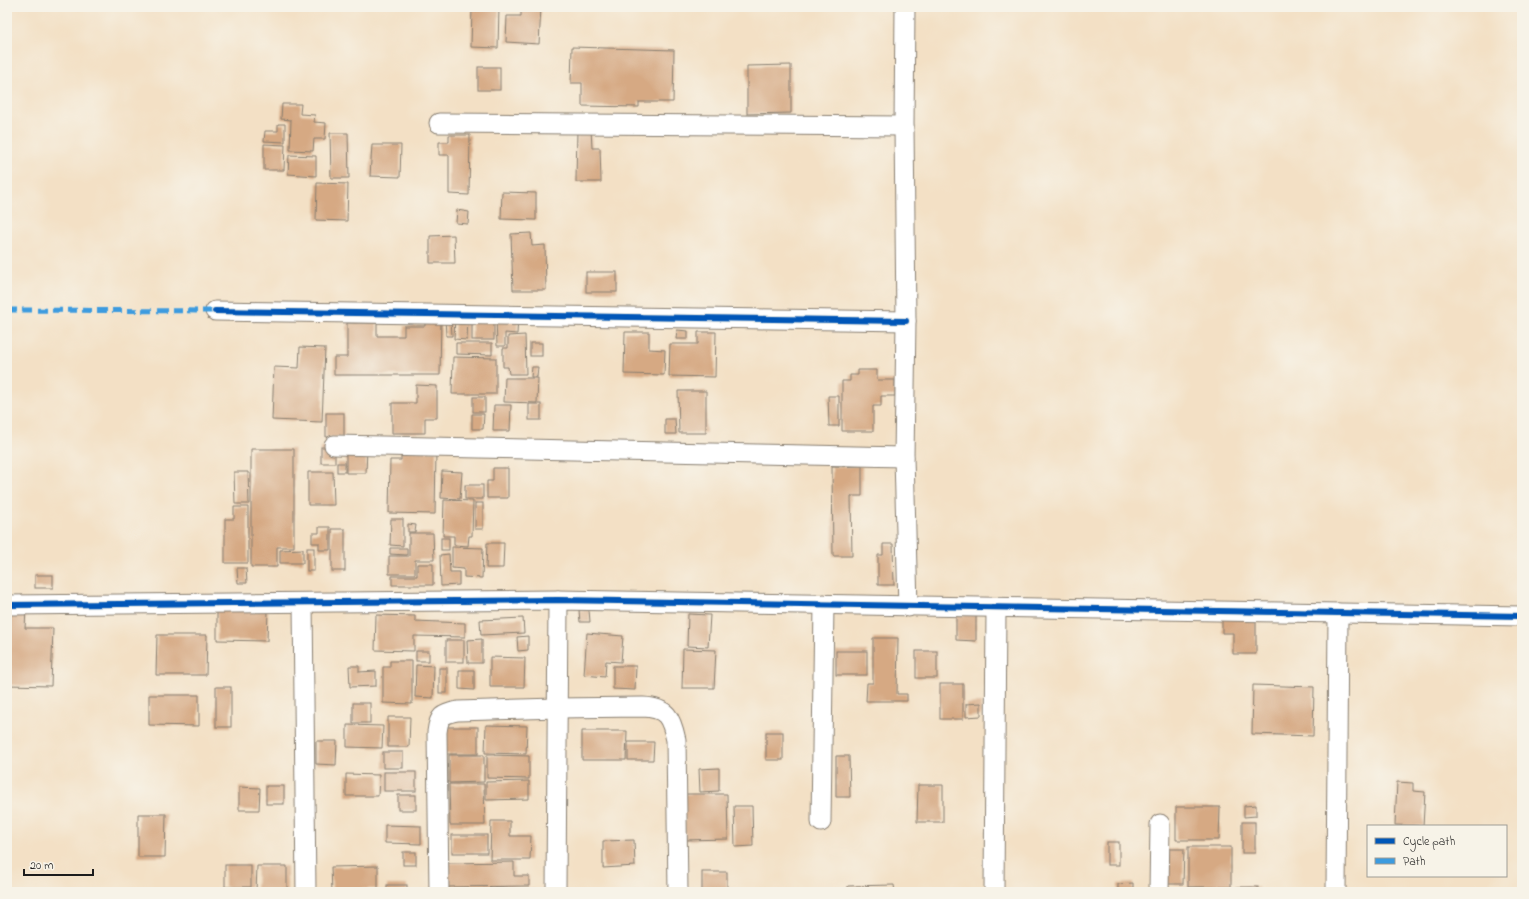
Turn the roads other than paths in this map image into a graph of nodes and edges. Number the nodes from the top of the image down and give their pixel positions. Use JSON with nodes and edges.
{"nodes":[{"id":1,"x":905,"y":7,"type":"edge"},
{"id":2,"x":439,"y":123,"type":"dead end"},
{"id":3,"x":904,"y":126,"type":"junction"},
{"id":4,"x":215,"y":311,"type":"dead end"},
{"id":5,"x":906,"y":321,"type":"junction"},
{"id":6,"x":334,"y":445,"type":"dead end"},
{"id":7,"x":904,"y":457,"type":"junction"},
{"id":8,"x":558,"y":600,"type":"junction"},
{"id":9,"x":303,"y":603,"type":"junction"},
{"id":10,"x":7,"y":604,"type":"edge"},
{"id":11,"x":824,"y":604,"type":"junction"},
{"id":12,"x":908,"y":607,"type":"junction"},
{"id":13,"x":996,"y":608,"type":"junction"},
{"id":14,"x":1338,"y":613,"type":"junction"},
{"id":15,"x":1522,"y":616,"type":"edge"},
{"id":16,"x":556,"y":708,"type":"junction"},
{"id":17,"x":821,"y":822,"type":"dead end"},
{"id":18,"x":1160,"y":824,"type":"dead end"},
{"id":19,"x":306,"y":892,"type":"edge"},
{"id":20,"x":439,"y":892,"type":"edge"},
{"id":21,"x":556,"y":892,"type":"edge"},
{"id":22,"x":678,"y":892,"type":"edge"},
{"id":23,"x":994,"y":892,"type":"edge"},
{"id":24,"x":1159,"y":892,"type":"edge"},
{"id":25,"x":1336,"y":892,"type":"edge"}],
"edges":[{"from":1,"to":3,"type":"street"},
{"from":2,"to":3,"type":"street"},
{"from":3,"to":5,"type":"street"},
{"from":4,"to":5,"type":"street"},
{"from":5,"to":7,"type":"street"},
{"from":6,"to":7,"type":"street"},
{"from":7,"to":12,"type":"street"},
{"from":8,"to":9,"type":"street"},
{"from":8,"to":11,"type":"street"},
{"from":8,"to":16,"type":"street"},
{"from":9,"to":10,"type":"street"},
{"from":9,"to":19,"type":"street"},
{"from":11,"to":12,"type":"street"},
{"from":11,"to":17,"type":"street"},
{"from":12,"to":13,"type":"street"},
{"from":13,"to":14,"type":"street"},
{"from":13,"to":23,"type":"street"},
{"from":14,"to":15,"type":"street"},
{"from":14,"to":25,"type":"street"},
{"from":16,"to":20,"type":"street"},
{"from":16,"to":21,"type":"street"},
{"from":16,"to":22,"type":"street"},
{"from":18,"to":24,"type":"street"}]}
